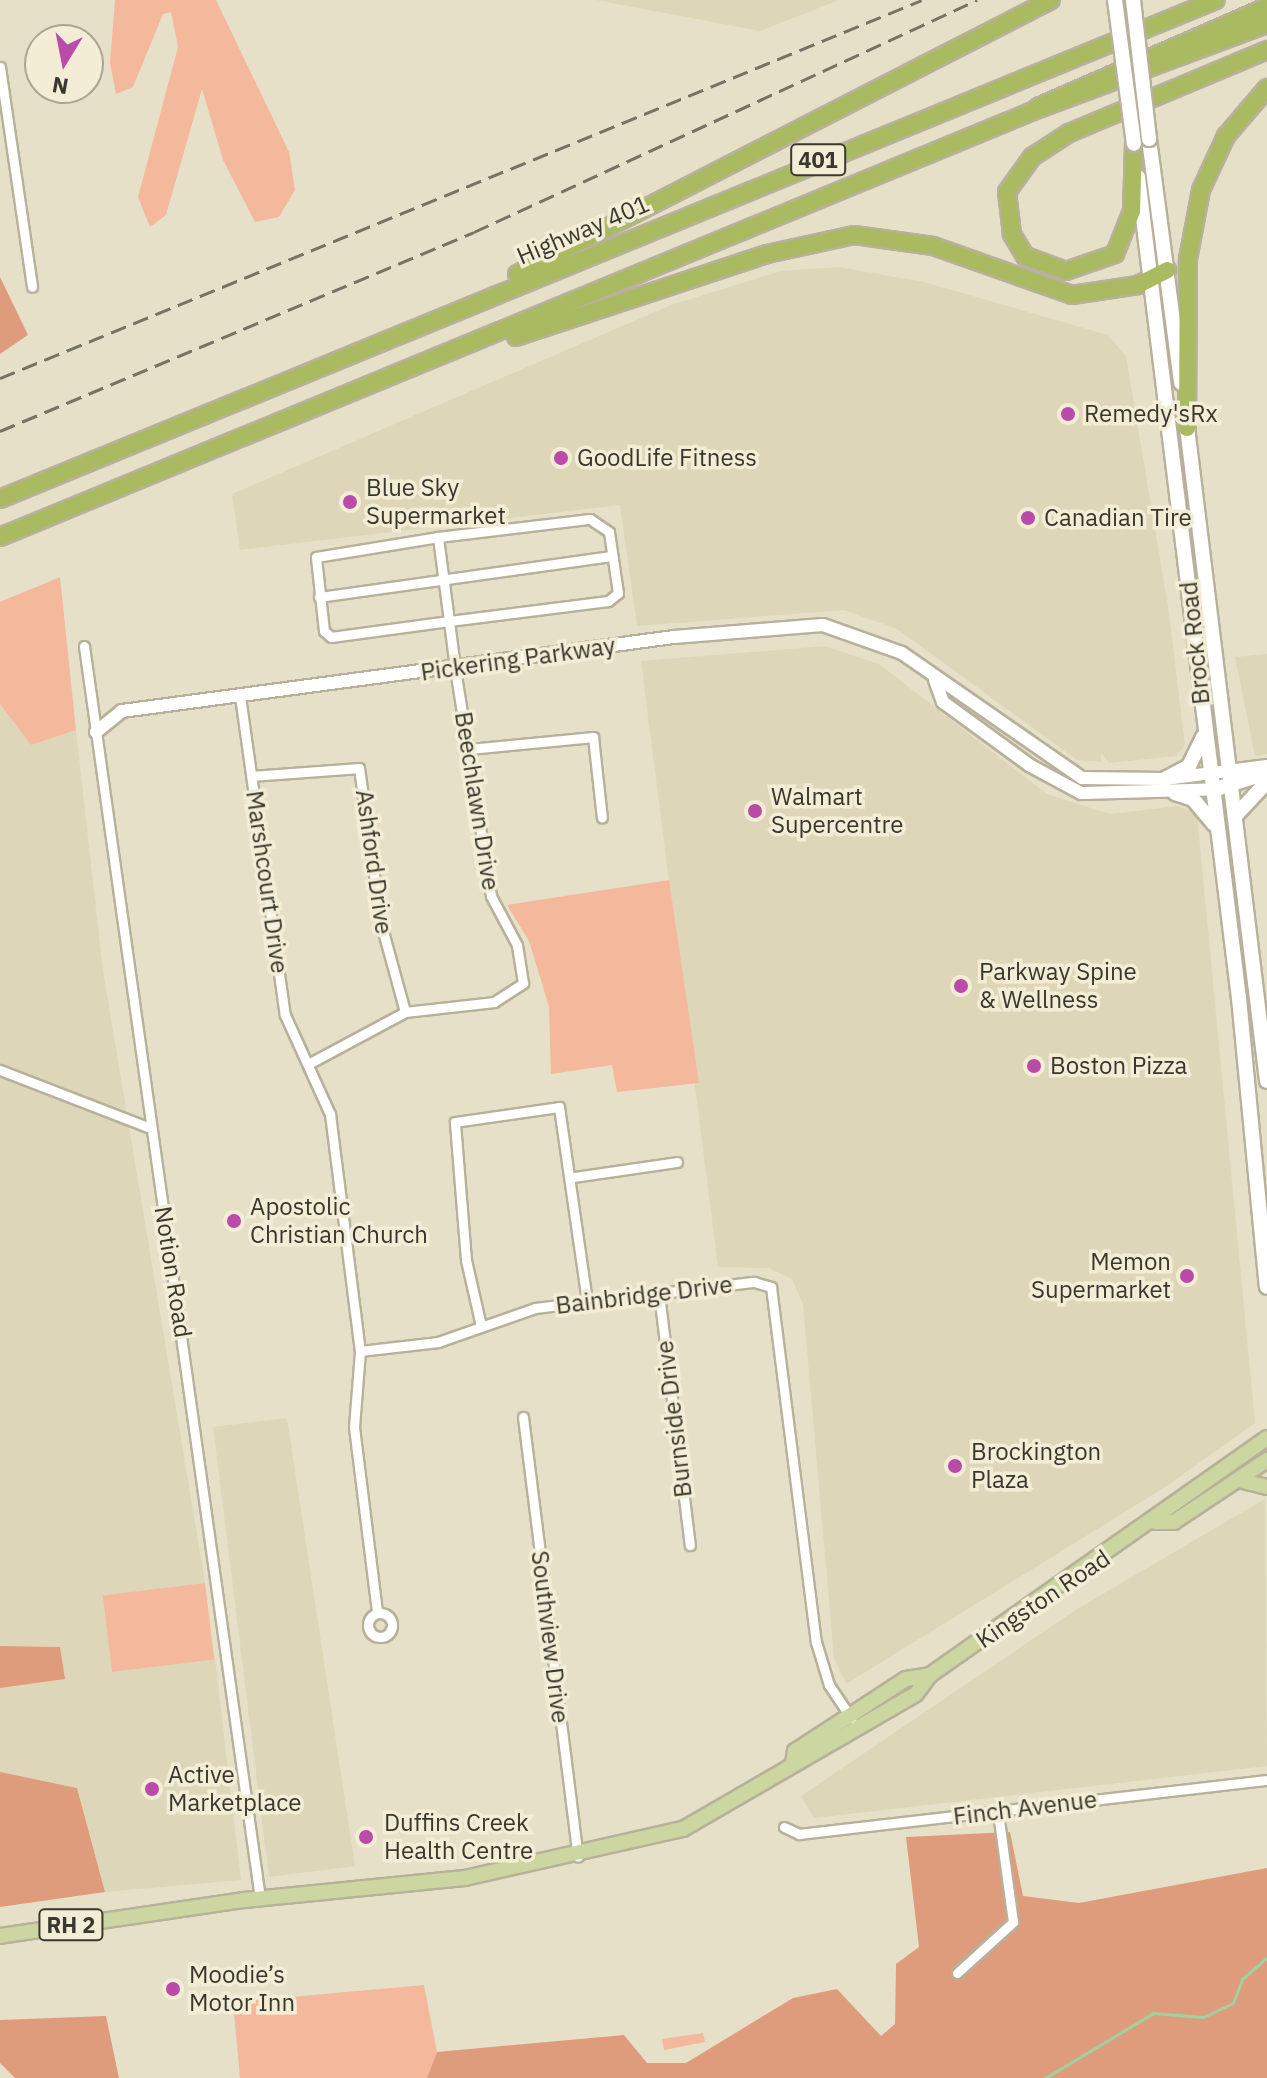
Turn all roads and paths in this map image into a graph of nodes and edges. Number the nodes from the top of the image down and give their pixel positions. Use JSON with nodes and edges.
{"nodes":[{"id":1,"x":1051,"y":0,"type":"edge"},
{"id":2,"x":1115,"y":0,"type":"edge"},
{"id":3,"x":1133,"y":0,"type":"edge"},
{"id":4,"x":1209,"y":0,"type":"edge"},
{"id":5,"x":1216,"y":0,"type":"edge"},
{"id":6,"x":1267,"y":7,"type":"edge"},
{"id":7,"x":1187,"y":11,"type":"junction"},
{"id":8,"x":1267,"y":24,"type":"edge"},
{"id":9,"x":1267,"y":50,"type":"edge"},
{"id":10,"x":0,"y":67,"type":"edge"},
{"id":11,"x":1267,"y":88,"type":"edge"},
{"id":12,"x":1033,"y":111,"type":"junction"},
{"id":13,"x":4,"y":133,"type":"edge"},
{"id":14,"x":1142,"y":142,"type":"junction"},
{"id":15,"x":1167,"y":270,"type":"junction"},
{"id":16,"x":1152,"y":279,"type":"junction"},
{"id":17,"x":32,"y":287,"type":"dead end"},
{"id":18,"x":449,"y":312,"type":"junction"},
{"id":19,"x":449,"y":357,"type":"junction"},
{"id":20,"x":1187,"y":428,"type":"junction"},
{"id":21,"x":0,"y":499,"type":"edge"},
{"id":22,"x":0,"y":537,"type":"edge"},
{"id":23,"x":438,"y":537,"type":"junction"},
{"id":24,"x":612,"y":556,"type":"junction"},
{"id":25,"x":443,"y":580,"type":"junction"},
{"id":26,"x":319,"y":597,"type":"junction"},
{"id":27,"x":449,"y":621,"type":"junction"},
{"id":28,"x":84,"y":646,"type":"dead end"},
{"id":29,"x":455,"y":668,"type":"junction"},
{"id":30,"x":935,"y":680,"type":"junction"},
{"id":31,"x":240,"y":696,"type":"junction"},
{"id":32,"x":1003,"y":728,"type":"junction"},
{"id":33,"x":1205,"y":729,"type":"junction"},
{"id":34,"x":96,"y":732,"type":"junction"},
{"id":35,"x":996,"y":739,"type":"junction"},
{"id":36,"x":469,"y":749,"type":"junction"},
{"id":37,"x":1267,"y":766,"type":"edge"},
{"id":38,"x":1211,"y":771,"type":"junction"},
{"id":39,"x":1267,"y":773,"type":"edge"},
{"id":40,"x":252,"y":776,"type":"junction"},
{"id":41,"x":1233,"y":778,"type":"junction"},
{"id":42,"x":1165,"y":779,"type":"junction"},
{"id":43,"x":1267,"y":782,"type":"edge"},
{"id":44,"x":1212,"y":790,"type":"junction"},
{"id":45,"x":1175,"y":793,"type":"junction"},
{"id":46,"x":1237,"y":814,"type":"junction"},
{"id":47,"x":602,"y":818,"type":"dead end"},
{"id":48,"x":1215,"y":825,"type":"junction"},
{"id":49,"x":1258,"y":996,"type":"junction"},
{"id":50,"x":1239,"y":998,"type":"junction"},
{"id":51,"x":405,"y":1012,"type":"junction"},
{"id":52,"x":310,"y":1063,"type":"junction"},
{"id":53,"x":0,"y":1070,"type":"edge"},
{"id":54,"x":1267,"y":1081,"type":"edge"},
{"id":55,"x":150,"y":1128,"type":"junction"},
{"id":56,"x":677,"y":1162,"type":"dead end"},
{"id":57,"x":574,"y":1177,"type":"junction"},
{"id":58,"x":1267,"y":1287,"type":"edge"},
{"id":59,"x":659,"y":1294,"type":"junction"},
{"id":60,"x":587,"y":1301,"type":"junction"},
{"id":61,"x":481,"y":1326,"type":"junction"},
{"id":62,"x":360,"y":1351,"type":"junction"},
{"id":63,"x":523,"y":1417,"type":"dead end"},
{"id":64,"x":1267,"y":1438,"type":"edge"},
{"id":65,"x":1267,"y":1460,"type":"edge"},
{"id":66,"x":1239,"y":1480,"type":"junction"},
{"id":67,"x":1267,"y":1487,"type":"edge"},
{"id":68,"x":1155,"y":1522,"type":"junction"},
{"id":69,"x":690,"y":1545,"type":"dead end"},
{"id":70,"x":377,"y":1612,"type":"dead end"},
{"id":71,"x":930,"y":1675,"type":"junction"},
{"id":72,"x":850,"y":1716,"type":"junction"},
{"id":73,"x":859,"y":1730,"type":"junction"},
{"id":74,"x":793,"y":1763,"type":"junction"},
{"id":75,"x":1267,"y":1780,"type":"edge"},
{"id":76,"x":998,"y":1812,"type":"junction"},
{"id":77,"x":784,"y":1827,"type":"dead end"},
{"id":78,"x":578,"y":1857,"type":"junction"},
{"id":79,"x":260,"y":1898,"type":"junction"},
{"id":80,"x":0,"y":1936,"type":"edge"},
{"id":81,"x":957,"y":1973,"type":"dead end"}],
"edges":[{"from":1,"to":18,"type":"highway"},
{"from":2,"to":14,"type":"main road","name":"Brock Road","bridge":true},
{"from":3,"to":14,"type":"main road","name":"Brock Road","bridge":true},
{"from":4,"to":7,"type":"highway","number":"401"},
{"from":5,"to":7,"type":"highway","number":"401"},
{"from":6,"to":12,"type":"highway","number":"401"},
{"from":7,"to":18,"type":"highway","name":"Highway 401","number":"401"},
{"from":8,"to":12,"type":"highway","number":"401"},
{"from":9,"to":14,"type":"highway"},
{"from":10,"to":13,"type":"street"},
{"from":11,"to":20,"type":"highway"},
{"from":12,"to":19,"type":"highway","number":"401"},
{"from":13,"to":17,"type":"street"},
{"from":14,"to":15,"type":"main road","name":"Brock Road"},
{"from":14,"to":16,"type":"main road","name":"Brock Road"},
{"from":15,"to":16,"type":"highway"},
{"from":15,"to":20,"type":"main road","name":"Brock Road"},
{"from":16,"to":19,"type":"highway"},
{"from":16,"to":33,"type":"main road","name":"Brock Road"},
{"from":18,"to":21,"type":"highway","name":"Highway 401","number":"401"},
{"from":19,"to":22,"type":"highway","number":"401"},
{"from":20,"to":41,"type":"main road","name":"Brock Road"},
{"from":23,"to":24,"type":"street"},
{"from":23,"to":25,"type":"street","name":"Beechlawn Drive"},
{"from":23,"to":26,"type":"street"},
{"from":24,"to":25,"type":"street"},
{"from":24,"to":27,"type":"street"},
{"from":25,"to":26,"type":"street"},
{"from":25,"to":27,"type":"street","name":"Beechlawn Drive"},
{"from":26,"to":27,"type":"street"},
{"from":27,"to":29,"type":"street","name":"Beechlawn Drive"},
{"from":28,"to":34,"type":"street","name":"Notion Road"},
{"from":29,"to":30,"type":"street","name":"Pickering Parkway"},
{"from":29,"to":31,"type":"street","name":"Pickering Parkway"},
{"from":29,"to":36,"type":"street","name":"Beechlawn Drive"},
{"from":30,"to":32,"type":"street","name":"Pickering Parkway"},
{"from":30,"to":35,"type":"street","name":"Pickering Parkway"},
{"from":31,"to":34,"type":"street","name":"Pickering Parkway"},
{"from":31,"to":40,"type":"street","name":"Marshcourt Drive"},
{"from":32,"to":35,"type":"street"},
{"from":32,"to":42,"type":"street","name":"Pickering Parkway"},
{"from":33,"to":38,"type":"main road","name":"Brock Road"},
{"from":33,"to":42,"type":"main road"},
{"from":34,"to":55,"type":"street","name":"Notion Road"},
{"from":35,"to":45,"type":"street","name":"Pickering Parkway"},
{"from":36,"to":47,"type":"street"},
{"from":36,"to":51,"type":"street","name":"Beechlawn Drive"},
{"from":37,"to":41,"type":"street","name":"Pickering Parkway"},
{"from":38,"to":41,"type":"street","name":"Pickering Parkway"},
{"from":38,"to":42,"type":"street","name":"Pickering Parkway"},
{"from":38,"to":44,"type":"main road","name":"Brock Road"},
{"from":39,"to":41,"type":"main road"},
{"from":40,"to":51,"type":"street","name":"Ashford Drive"},
{"from":40,"to":52,"type":"street","name":"Marshcourt Drive"},
{"from":41,"to":43,"type":"street","name":"Pickering Parkway"},
{"from":41,"to":44,"type":"main road"},
{"from":41,"to":46,"type":"main road","name":"Brock Road"},
{"from":43,"to":46,"type":"main road"},
{"from":44,"to":45,"type":"street","name":"Pickering Parkway"},
{"from":44,"to":48,"type":"main road","name":"Brock Road"},
{"from":45,"to":48,"type":"main road"},
{"from":46,"to":49,"type":"main road","name":"Brock Road"},
{"from":48,"to":50,"type":"main road","name":"Brock Road"},
{"from":49,"to":50,"type":"main road"},
{"from":49,"to":54,"type":"main road","name":"Brock Road"},
{"from":50,"to":58,"type":"main road","name":"Brock Road"},
{"from":51,"to":52,"type":"street","name":"Beechlawn Drive"},
{"from":52,"to":62,"type":"street"},
{"from":53,"to":55,"type":"street"},
{"from":55,"to":79,"type":"street","name":"Notion Road"},
{"from":56,"to":57,"type":"street"},
{"from":57,"to":60,"type":"street"},
{"from":57,"to":61,"type":"street"},
{"from":59,"to":60,"type":"street","name":"Bainbridge Drive"},
{"from":59,"to":69,"type":"street","name":"Burnside Drive"},
{"from":59,"to":72,"type":"street","name":"Bainbridge Drive"},
{"from":60,"to":61,"type":"street","name":"Bainbridge Drive"},
{"from":61,"to":62,"type":"street","name":"Bainbridge Drive"},
{"from":62,"to":70,"type":"street"},
{"from":63,"to":78,"type":"street","name":"Southview Drive"},
{"from":64,"to":68,"type":"main road","name":"Kingston Road"},
{"from":65,"to":66,"type":"main road","name":"Kingston Road","number":"RH 2"},
{"from":66,"to":67,"type":"main road"},
{"from":66,"to":68,"type":"main road","name":"Kingston Road","number":"RH 2"},
{"from":68,"to":71,"type":"main road","name":"Kingston Road","number":"RH 2"},
{"from":71,"to":72,"type":"main road","name":"Kingston Road","number":"RH 2"},
{"from":71,"to":73,"type":"main road","name":"Kingston Road","number":"RH 2"},
{"from":72,"to":73,"type":"street","name":"Bainbridge Drive"},
{"from":72,"to":74,"type":"main road","name":"Kingston Road","number":"RH 2"},
{"from":73,"to":74,"type":"main road","name":"Kingston Road","number":"RH 2"},
{"from":74,"to":78,"type":"main road","name":"Kingston Road","number":"RH 2"},
{"from":75,"to":76,"type":"street","name":"Finch Avenue"},
{"from":76,"to":77,"type":"street","name":"Finch Avenue"},
{"from":76,"to":81,"type":"street"},
{"from":78,"to":79,"type":"main road","name":"Kingston Road","number":"RH 2"},
{"from":79,"to":80,"type":"main road","number":"RH 2"}]}
